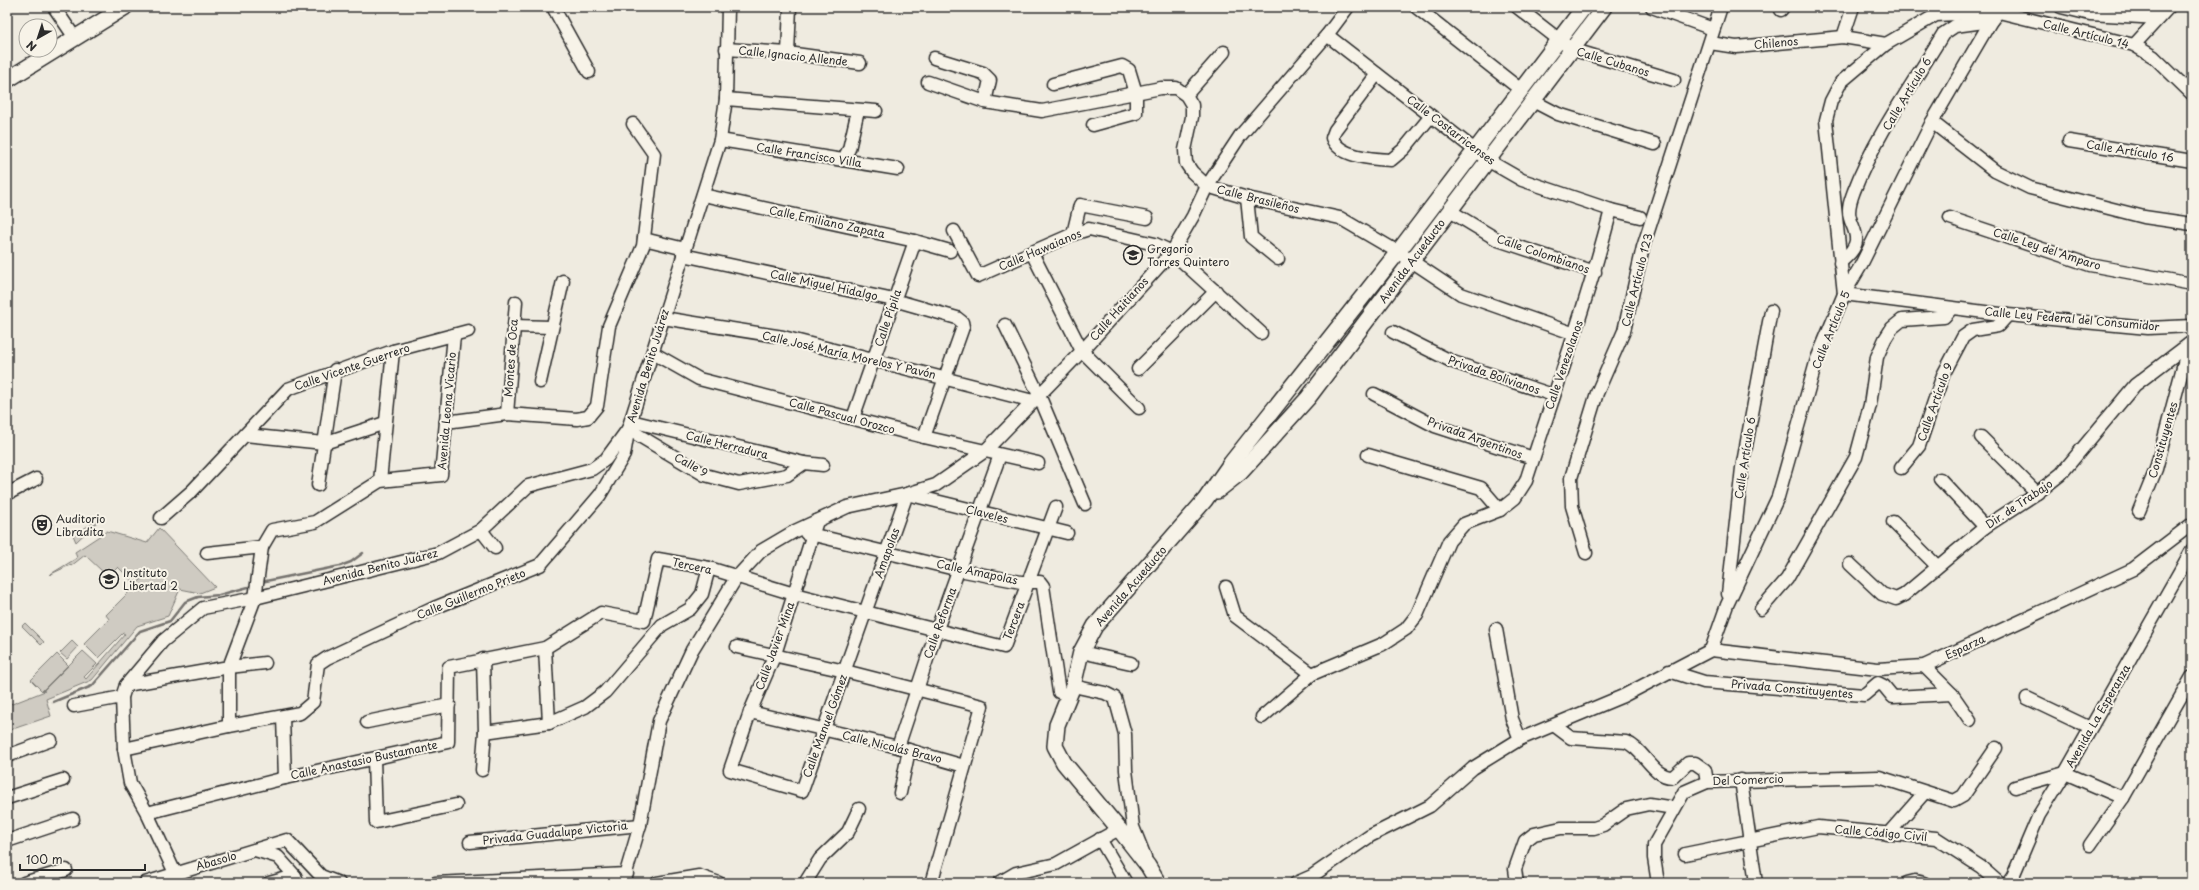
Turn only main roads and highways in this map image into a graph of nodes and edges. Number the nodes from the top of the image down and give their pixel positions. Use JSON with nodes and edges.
{"nodes":[{"id":1,"x":1584,"y":7,"type":"edge"},
{"id":2,"x":1604,"y":7,"type":"edge"},
{"id":3,"x":120,"y":8,"type":"edge"},
{"id":4,"x":7,"y":80,"type":"edge"},
{"id":5,"x":1205,"y":500,"type":"junction"},
{"id":6,"x":1158,"y":883,"type":"edge"}],
"edges":[{"from":1,"to":5,"type":"main road","name":"Avenida Acueducto"},
{"from":2,"to":5,"type":"main road","name":"Avenida Acueducto"},
{"from":3,"to":4,"type":"main road"},
{"from":5,"to":6,"type":"main road","name":"Avenida Acueducto"}]}
